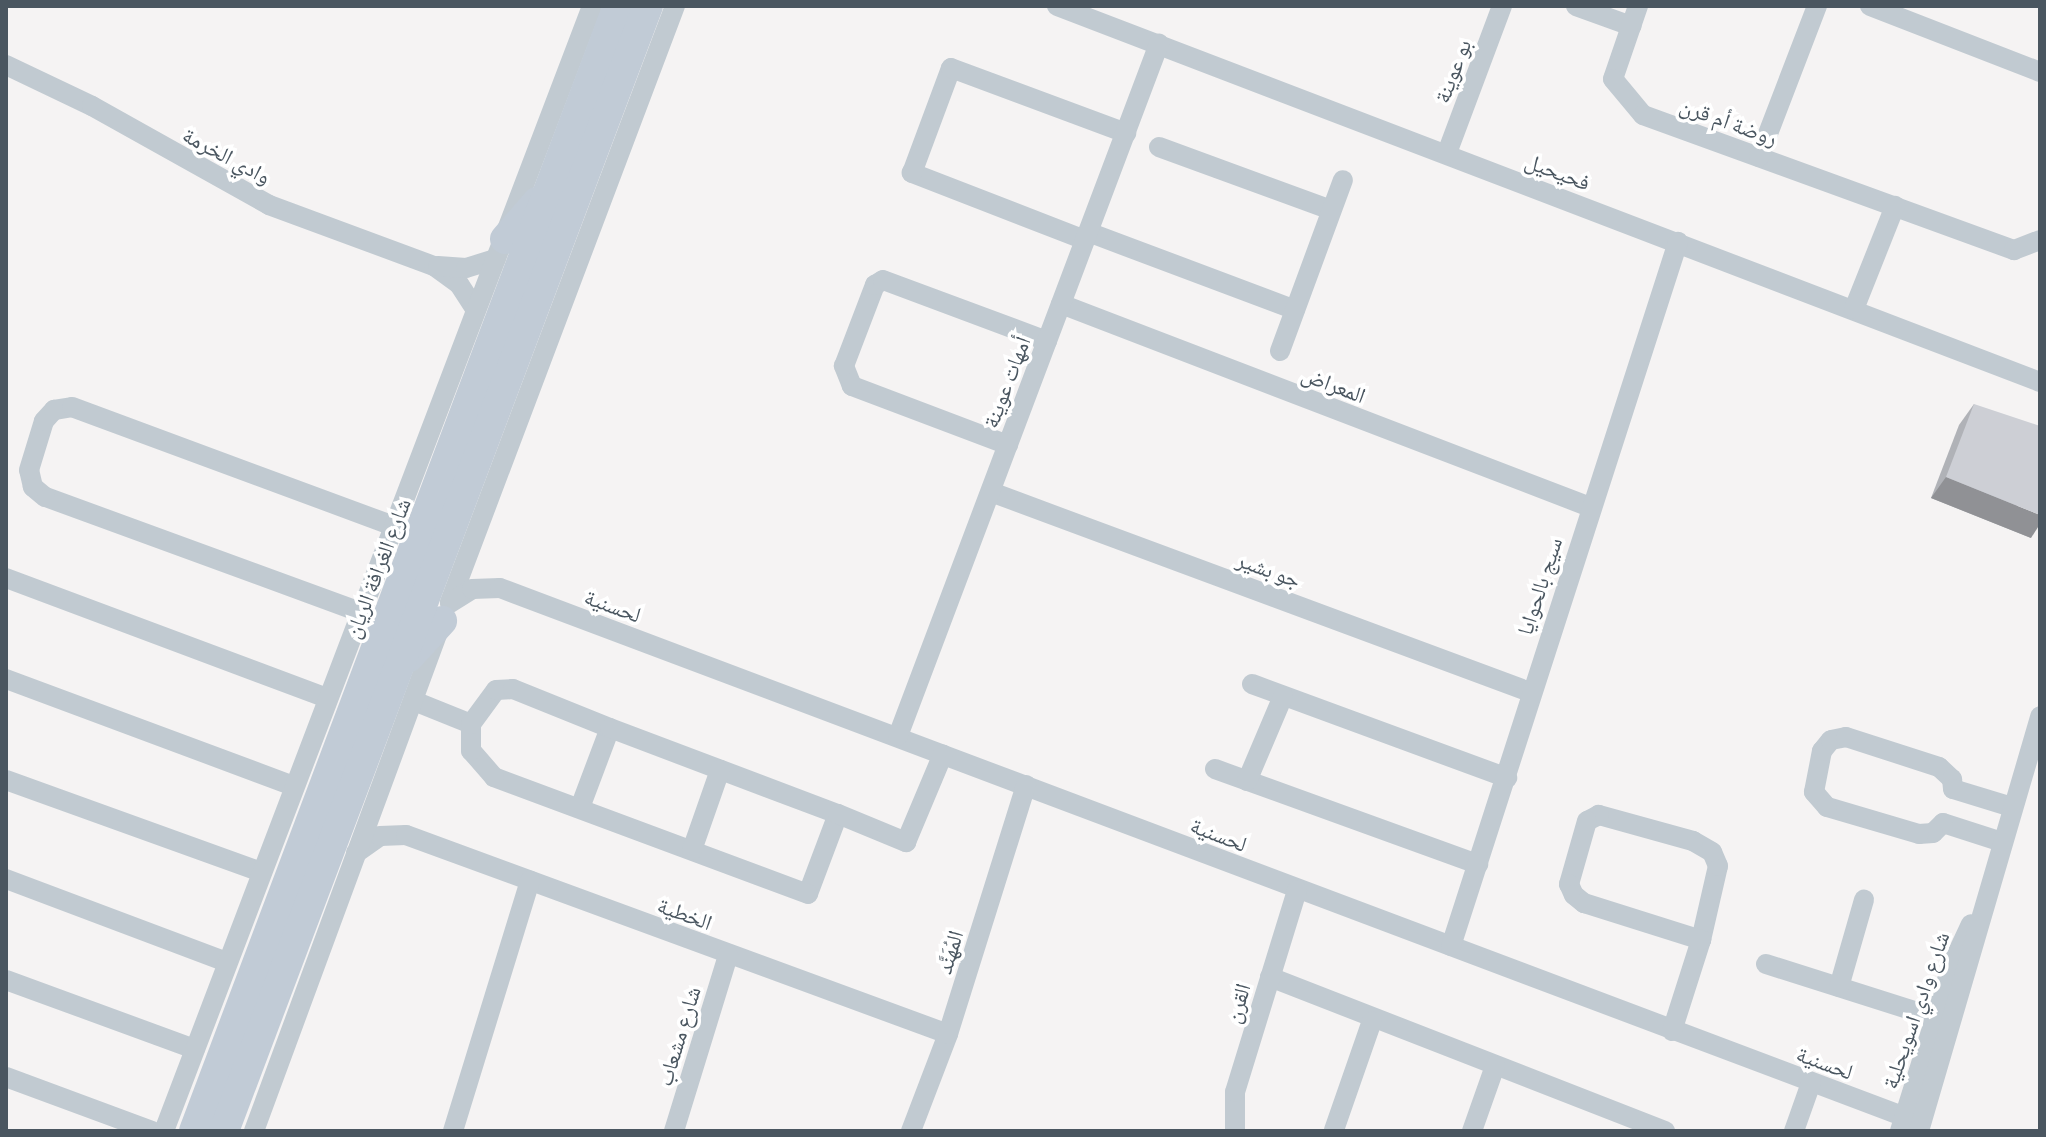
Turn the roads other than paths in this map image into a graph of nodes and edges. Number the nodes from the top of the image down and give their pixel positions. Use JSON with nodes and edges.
{"nodes":[{"id":1,"x":592,"y":6,"type":"edge"},
{"id":2,"x":618,"y":6,"type":"edge"},
{"id":3,"x":648,"y":6,"type":"edge"},
{"id":4,"x":675,"y":6,"type":"edge"},
{"id":5,"x":1502,"y":6,"type":"edge"},
{"id":6,"x":1576,"y":6,"type":"edge"},
{"id":7,"x":1638,"y":6,"type":"edge"},
{"id":8,"x":1817,"y":6,"type":"edge"},
{"id":9,"x":1870,"y":6,"type":"edge"},
{"id":10,"x":1070,"y":8,"type":"edge"},
{"id":11,"x":1631,"y":26,"type":"junction"},
{"id":12,"x":1159,"y":44,"type":"junction"},
{"id":13,"x":6,"y":65,"type":"edge"},
{"id":14,"x":2040,"y":72,"type":"edge"},
{"id":15,"x":1126,"y":133,"type":"junction"},
{"id":16,"x":1159,"y":147,"type":"dead end"},
{"id":17,"x":1447,"y":153,"type":"junction"},
{"id":18,"x":1759,"y":157,"type":"junction"},
{"id":19,"x":1343,"y":180,"type":"dead end"},
{"id":20,"x":549,"y":188,"type":"junction"},
{"id":21,"x":1895,"y":206,"type":"junction"},
{"id":22,"x":1331,"y":210,"type":"junction"},
{"id":23,"x":1087,"y":236,"type":"junction"},
{"id":24,"x":2040,"y":240,"type":"edge"},
{"id":25,"x":1678,"y":242,"type":"junction"},
{"id":26,"x":500,"y":249,"type":"junction"},
{"id":27,"x":434,"y":266,"type":"junction"},
{"id":28,"x":1061,"y":304,"type":"junction"},
{"id":29,"x":1854,"y":309,"type":"junction"},
{"id":30,"x":476,"y":310,"type":"junction"},
{"id":31,"x":1295,"y":310,"type":"junction"},
{"id":32,"x":467,"y":341,"type":"junction"},
{"id":33,"x":1047,"y":341,"type":"junction"},
{"id":34,"x":1280,"y":351,"type":"dead end"},
{"id":35,"x":2040,"y":382,"type":"edge"},
{"id":36,"x":474,"y":389,"type":"junction"},
{"id":37,"x":1008,"y":445,"type":"junction"},
{"id":38,"x":478,"y":458,"type":"junction"},
{"id":39,"x":991,"y":492,"type":"junction"},
{"id":40,"x":1590,"y":507,"type":"junction"},
{"id":41,"x":394,"y":526,"type":"junction"},
{"id":42,"x":475,"y":533,"type":"junction"},
{"id":43,"x":6,"y":578,"type":"edge"},
{"id":44,"x":500,"y":588,"type":"junction"},
{"id":45,"x":360,"y":612,"type":"junction"},
{"id":46,"x":446,"y":612,"type":"junction"},
{"id":47,"x":397,"y":670,"type":"junction"},
{"id":48,"x":6,"y":679,"type":"edge"},
{"id":49,"x":1252,"y":684,"type":"dead end"},
{"id":50,"x":1530,"y":692,"type":"junction"},
{"id":51,"x":1283,"y":696,"type":"junction"},
{"id":52,"x":327,"y":698,"type":"junction"},
{"id":53,"x":414,"y":701,"type":"junction"},
{"id":54,"x":2040,"y":716,"type":"edge"},
{"id":55,"x":471,"y":724,"type":"junction"},
{"id":56,"x":610,"y":728,"type":"junction"},
{"id":57,"x":898,"y":736,"type":"junction"},
{"id":58,"x":943,"y":754,"type":"junction"},
{"id":59,"x":1215,"y":769,"type":"dead end"},
{"id":60,"x":720,"y":770,"type":"junction"},
{"id":61,"x":1507,"y":778,"type":"junction"},
{"id":62,"x":6,"y":780,"type":"edge"},
{"id":63,"x":1247,"y":781,"type":"junction"},
{"id":64,"x":1026,"y":785,"type":"junction"},
{"id":65,"x":294,"y":786,"type":"junction"},
{"id":66,"x":1953,"y":789,"type":"junction"},
{"id":67,"x":379,"y":790,"type":"junction"},
{"id":68,"x":581,"y":805,"type":"junction"},
{"id":69,"x":2012,"y":807,"type":"junction"},
{"id":70,"x":838,"y":814,"type":"junction"},
{"id":71,"x":1943,"y":823,"type":"junction"},
{"id":72,"x":406,"y":835,"type":"junction"},
{"id":73,"x":2002,"y":842,"type":"junction"},
{"id":74,"x":692,"y":850,"type":"junction"},
{"id":75,"x":356,"y":853,"type":"junction"},
{"id":76,"x":1478,"y":864,"type":"junction"},
{"id":77,"x":262,"y":872,"type":"junction"},
{"id":78,"x":6,"y":879,"type":"edge"},
{"id":79,"x":530,"y":881,"type":"junction"},
{"id":80,"x":1297,"y":890,"type":"junction"},
{"id":81,"x":1864,"y":900,"type":"dead end"},
{"id":82,"x":1982,"y":908,"type":"junction"},
{"id":83,"x":1701,"y":940,"type":"junction"},
{"id":84,"x":1451,"y":946,"type":"junction"},
{"id":85,"x":728,"y":955,"type":"junction"},
{"id":86,"x":227,"y":962,"type":"junction"},
{"id":87,"x":1766,"y":964,"type":"dead end"},
{"id":88,"x":1270,"y":977,"type":"junction"},
{"id":89,"x":6,"y":980,"type":"edge"},
{"id":90,"x":1839,"y":987,"type":"junction"},
{"id":91,"x":1936,"y":1018,"type":"junction"},
{"id":92,"x":1372,"y":1021,"type":"junction"},
{"id":93,"x":1672,"y":1031,"type":"junction"},
{"id":94,"x":948,"y":1034,"type":"junction"},
{"id":95,"x":195,"y":1049,"type":"junction"},
{"id":96,"x":1495,"y":1066,"type":"junction"},
{"id":97,"x":6,"y":1077,"type":"edge"},
{"id":98,"x":1811,"y":1083,"type":"junction"},
{"id":99,"x":1911,"y":1125,"type":"edge"},
{"id":100,"x":1334,"y":1130,"type":"edge"},
{"id":101,"x":1659,"y":1130,"type":"edge"},
{"id":102,"x":152,"y":1131,"type":"edge"},
{"id":103,"x":164,"y":1131,"type":"edge"},
{"id":104,"x":194,"y":1131,"type":"edge"},
{"id":105,"x":224,"y":1131,"type":"edge"},
{"id":106,"x":254,"y":1131,"type":"edge"},
{"id":107,"x":453,"y":1131,"type":"edge"},
{"id":108,"x":674,"y":1131,"type":"edge"},
{"id":109,"x":911,"y":1131,"type":"edge"},
{"id":110,"x":1235,"y":1131,"type":"edge"},
{"id":111,"x":1472,"y":1131,"type":"edge"},
{"id":112,"x":1794,"y":1131,"type":"edge"}],
"edges":[{"from":1,"to":26,"type":"street","name":"شارع الغرافة الريان"},
{"from":2,"to":20,"type":"main road","name":"شارع الغرافة الريان"},
{"from":3,"to":38,"type":"main road"},
{"from":4,"to":42,"type":"street"},
{"from":5,"to":17,"type":"street","name":"بو عوينة"},
{"from":6,"to":11,"type":"street"},
{"from":7,"to":11,"type":"street","name":"روضة أم قرن"},
{"from":8,"to":18,"type":"street"},
{"from":9,"to":14,"type":"street"},
{"from":10,"to":12,"type":"street","name":"فحيحيل"},
{"from":11,"to":18,"type":"street","name":"روضة أم قرن"},
{"from":12,"to":15,"type":"street","name":"أمهات عوينة"},
{"from":12,"to":17,"type":"street","name":"فحيحيل"},
{"from":13,"to":27,"type":"street","name":"وادي الخرمة"},
{"from":15,"to":23,"type":"street","name":"أمهات عوينة"},
{"from":15,"to":23,"type":"street"},
{"from":16,"to":22,"type":"street"},
{"from":17,"to":25,"type":"street","name":"فحيحيل"},
{"from":18,"to":21,"type":"street","name":"روضة أم قرن"},
{"from":19,"to":22,"type":"street"},
{"from":20,"to":26,"type":"main road"},
{"from":20,"to":36,"type":"main road","name":"شارع الغرافة الريان"},
{"from":21,"to":24,"type":"street","name":"روضة أم قرن"},
{"from":21,"to":29,"type":"street"},
{"from":22,"to":31,"type":"street"},
{"from":23,"to":28,"type":"street","name":"أمهات عوينة"},
{"from":23,"to":31,"type":"street"},
{"from":25,"to":29,"type":"street","name":"فحيحيل"},
{"from":25,"to":40,"type":"street","name":"سيج بالحوايا"},
{"from":26,"to":27,"type":"street","name":"وادي الخرمة"},
{"from":26,"to":30,"type":"street","name":"شارع الغرافة الريان"},
{"from":27,"to":30,"type":"street","name":"وادي الخرمة"},
{"from":28,"to":33,"type":"street","name":"أمهات عوينة"},
{"from":28,"to":40,"type":"street","name":"المعراض"},
{"from":29,"to":35,"type":"street","name":"فحيحيل"},
{"from":30,"to":32,"type":"street","name":"شارع الغرافة الريان"},
{"from":31,"to":34,"type":"street"},
{"from":32,"to":36,"type":"main road"},
{"from":32,"to":41,"type":"street","name":"شارع الغرافة الريان"},
{"from":33,"to":37,"type":"street","name":"أمهات عوينة"},
{"from":33,"to":37,"type":"street"},
{"from":36,"to":104,"type":"main road","name":"شارع الغرافة الريان"},
{"from":37,"to":39,"type":"street","name":"أمهات عوينة"},
{"from":38,"to":42,"type":"main road"},
{"from":38,"to":47,"type":"main road"},
{"from":39,"to":50,"type":"street","name":"جو بشير"},
{"from":39,"to":57,"type":"street","name":"أمهات عوينة"},
{"from":40,"to":50,"type":"street","name":"سيج بالحوايا"},
{"from":41,"to":45,"type":"street","name":"شارع الغرافة الريان"},
{"from":41,"to":45,"type":"street"},
{"from":42,"to":44,"type":"street","name":"لحسنية"},
{"from":42,"to":46,"type":"street"},
{"from":43,"to":52,"type":"street"},
{"from":44,"to":46,"type":"street"},
{"from":44,"to":57,"type":"street","name":"لحسنية"},
{"from":45,"to":52,"type":"street","name":"شارع الغرافة الريان"},
{"from":46,"to":47,"type":"main road"},
{"from":46,"to":53,"type":"street"},
{"from":47,"to":105,"type":"main road"},
{"from":48,"to":65,"type":"street"},
{"from":49,"to":51,"type":"street"},
{"from":50,"to":61,"type":"street","name":"سيج بالحوايا"},
{"from":51,"to":61,"type":"street"},
{"from":51,"to":63,"type":"street"},
{"from":52,"to":65,"type":"street","name":"شارع الغرافة الريان"},
{"from":53,"to":55,"type":"street"},
{"from":53,"to":67,"type":"street"},
{"from":54,"to":69,"type":"street","name":"شارع وادي اسويحلية"},
{"from":55,"to":56,"type":"street"},
{"from":55,"to":68,"type":"street"},
{"from":56,"to":60,"type":"street"},
{"from":56,"to":68,"type":"street"},
{"from":57,"to":58,"type":"street","name":"لحسنية"},
{"from":58,"to":64,"type":"street","name":"لحسنية"},
{"from":58,"to":70,"type":"street"},
{"from":59,"to":63,"type":"street"},
{"from":60,"to":70,"type":"street"},
{"from":60,"to":74,"type":"street"},
{"from":61,"to":76,"type":"street","name":"سيج بالحوايا"},
{"from":62,"to":77,"type":"street"},
{"from":63,"to":76,"type":"street"},
{"from":64,"to":80,"type":"street","name":"لحسنية"},
{"from":64,"to":94,"type":"street","name":"المُهَنَّد"},
{"from":65,"to":77,"type":"street","name":"شارع الغرافة الريان"},
{"from":66,"to":69,"type":"street"},
{"from":66,"to":71,"type":"street"},
{"from":66,"to":71,"type":"street"},
{"from":67,"to":72,"type":"street"},
{"from":67,"to":75,"type":"street"},
{"from":68,"to":74,"type":"street"},
{"from":69,"to":73,"type":"street","name":"شارع وادي اسويحلية"},
{"from":70,"to":74,"type":"street"},
{"from":71,"to":73,"type":"street"},
{"from":72,"to":75,"type":"street"},
{"from":72,"to":79,"type":"street","name":"الخطية"},
{"from":73,"to":82,"type":"street","name":"شارع وادي اسويحلية"},
{"from":75,"to":106,"type":"street"},
{"from":76,"to":84,"type":"street","name":"سيج بالحوايا"},
{"from":77,"to":86,"type":"street","name":"شارع الغرافة الريان"},
{"from":78,"to":86,"type":"street"},
{"from":79,"to":85,"type":"street","name":"الخطية"},
{"from":79,"to":107,"type":"street"},
{"from":80,"to":84,"type":"street","name":"لحسنية"},
{"from":80,"to":88,"type":"street","name":"القرن"},
{"from":81,"to":90,"type":"street"},
{"from":82,"to":91,"type":"street","name":"شارع وادي اسويحلية"},
{"from":82,"to":99,"type":"street","name":"شارع وادي اسويحلية"},
{"from":83,"to":83,"type":"street"},
{"from":83,"to":93,"type":"street"},
{"from":84,"to":93,"type":"street","name":"لحسنية"},
{"from":85,"to":94,"type":"street","name":"الخطية"},
{"from":85,"to":108,"type":"street","name":"شارع مشعاب"},
{"from":86,"to":95,"type":"street","name":"شارع الغرافة الريان"},
{"from":87,"to":90,"type":"street"},
{"from":88,"to":92,"type":"street"},
{"from":88,"to":110,"type":"street","name":"القرن"},
{"from":89,"to":95,"type":"street"},
{"from":90,"to":91,"type":"street"},
{"from":91,"to":99,"type":"street","name":"شارع وادي اسويحلية"},
{"from":92,"to":96,"type":"street"},
{"from":92,"to":100,"type":"street"},
{"from":93,"to":98,"type":"street","name":"لحسنية"},
{"from":94,"to":109,"type":"street","name":"المُهَنَّد"},
{"from":95,"to":103,"type":"street","name":"شارع الغرافة الريان"},
{"from":96,"to":101,"type":"street"},
{"from":96,"to":111,"type":"street"},
{"from":97,"to":102,"type":"street"},
{"from":98,"to":99,"type":"street","name":"لحسنية"},
{"from":98,"to":112,"type":"street"}]}
